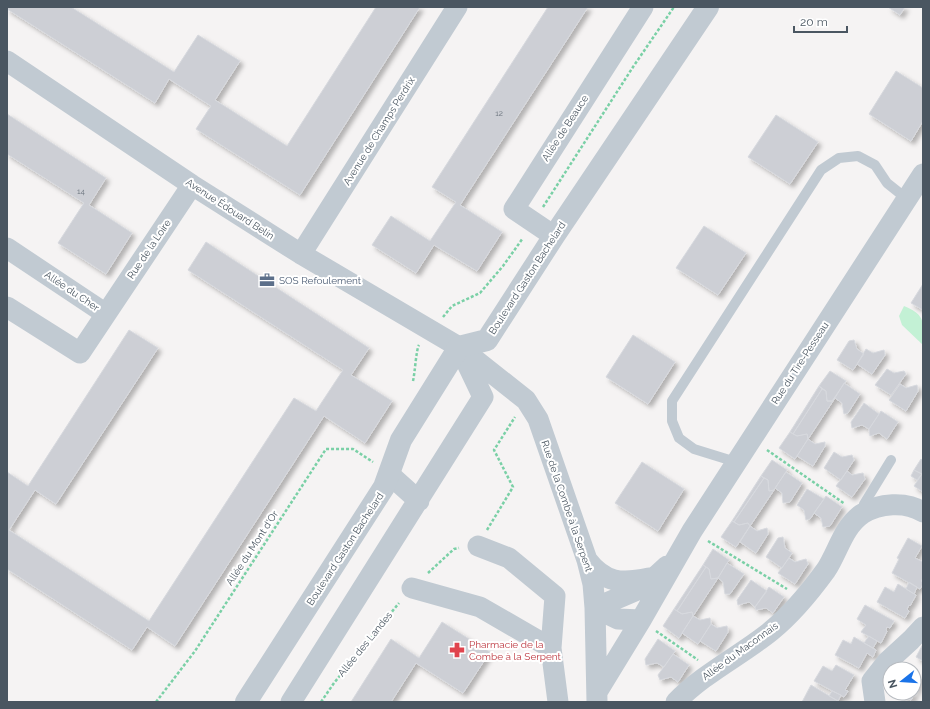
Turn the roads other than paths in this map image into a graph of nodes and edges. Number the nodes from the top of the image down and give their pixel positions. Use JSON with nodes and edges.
{"nodes":[{"id":1,"x":457,"y":7,"type":"edge"},
{"id":2,"x":643,"y":7,"type":"edge"},
{"id":3,"x":708,"y":7,"type":"edge"},
{"id":4,"x":7,"y":61,"type":"edge"},
{"id":5,"x":923,"y":174,"type":"edge"},
{"id":6,"x":192,"y":185,"type":"junction"},
{"id":7,"x":907,"y":199,"type":"junction"},
{"id":8,"x":554,"y":236,"type":"junction"},
{"id":9,"x":7,"y":248,"type":"edge"},
{"id":10,"x":301,"y":254,"type":"junction"},
{"id":11,"x":10,"y":314,"type":"edge"},
{"id":12,"x":106,"y":314,"type":"junction"},
{"id":13,"x":459,"y":347,"type":"junction"},
{"id":14,"x":891,"y":460,"type":"dead end"},
{"id":15,"x":736,"y":462,"type":"junction"},
{"id":16,"x":382,"y":469,"type":"junction"},
{"id":17,"x":419,"y":500,"type":"junction"},
{"id":18,"x":923,"y":512,"type":"edge"},
{"id":19,"x":863,"y":514,"type":"junction"},
{"id":20,"x":478,"y":546,"type":"road end"},
{"id":21,"x":680,"y":554,"type":"junction"},
{"id":22,"x":587,"y":560,"type":"junction"},
{"id":23,"x":655,"y":577,"type":"junction"},
{"id":24,"x":412,"y":588,"type":"road end"},
{"id":25,"x":595,"y":608,"type":"junction"},
{"id":26,"x":641,"y":620,"type":"junction"},
{"id":27,"x":923,"y":627,"type":"edge"},
{"id":28,"x":551,"y":648,"type":"junction"},
{"id":29,"x":597,"y":697,"type":"edge"},
{"id":30,"x":246,"y":702,"type":"edge"},
{"id":31,"x":291,"y":702,"type":"edge"},
{"id":32,"x":558,"y":702,"type":"edge"},
{"id":33,"x":676,"y":702,"type":"edge"},
{"id":34,"x":874,"y":702,"type":"edge"}],
"edges":[{"from":1,"to":10,"type":"street","name":"Avenue de Champs Perdrix"},
{"from":2,"to":8,"type":"street","name":"Allée de Beauce"},
{"from":3,"to":8,"type":"street","name":"Boulevard Gaston Bachelard"},
{"from":4,"to":6,"type":"street","name":"Avenue Édouard Belin"},
{"from":5,"to":7,"type":"street","name":"Rue du Tire-Pesseau"},
{"from":6,"to":10,"type":"street","name":"Avenue Édouard Belin"},
{"from":6,"to":12,"type":"street","name":"Rue de la Loire"},
{"from":7,"to":15,"type":"street","name":"Rue du Tire-Pesseau"},
{"from":7,"to":15,"type":"lane"},
{"from":8,"to":13,"type":"street","name":"Boulevard Gaston Bachelard"},
{"from":9,"to":12,"type":"street","name":"Allée du Cher"},
{"from":10,"to":13,"type":"street","name":"Avenue Édouard Belin"},
{"from":11,"to":12,"type":"street","name":"Allée du Cher"},
{"from":13,"to":16,"type":"street","name":"Boulevard Gaston Bachelard"},
{"from":13,"to":17,"type":"street"},
{"from":13,"to":22,"type":"street","name":"Rue de la Combe à la Serpent"},
{"from":14,"to":19,"type":"lane"},
{"from":15,"to":21,"type":"street","name":"Rue du Tire-Pesseau"},
{"from":16,"to":17,"type":"street"},
{"from":16,"to":30,"type":"street","name":"Boulevard Gaston Bachelard"},
{"from":17,"to":31,"type":"street"},
{"from":18,"to":19,"type":"street"},
{"from":19,"to":33,"type":"street","name":"Allée du Maconnais"},
{"from":20,"to":28,"type":"street"},
{"from":21,"to":23,"type":"street","name":"Rue du Tire-Pesseau"},
{"from":21,"to":26,"type":"street","name":"Rue du Tire-Pesseau"},
{"from":22,"to":23,"type":"street"},
{"from":22,"to":25,"type":"street","name":"Rue de la Combe à la Serpent"},
{"from":23,"to":25,"type":"street","name":"Rue du Tire-Pesseau"},
{"from":24,"to":28,"type":"street"},
{"from":25,"to":26,"type":"street"},
{"from":25,"to":29,"type":"street","name":"Rue de la Combe à la Serpent"},
{"from":26,"to":29,"type":"street","name":"Rue du Tire-Pesseau"},
{"from":27,"to":34,"type":"street"},
{"from":28,"to":32,"type":"street"}]}
